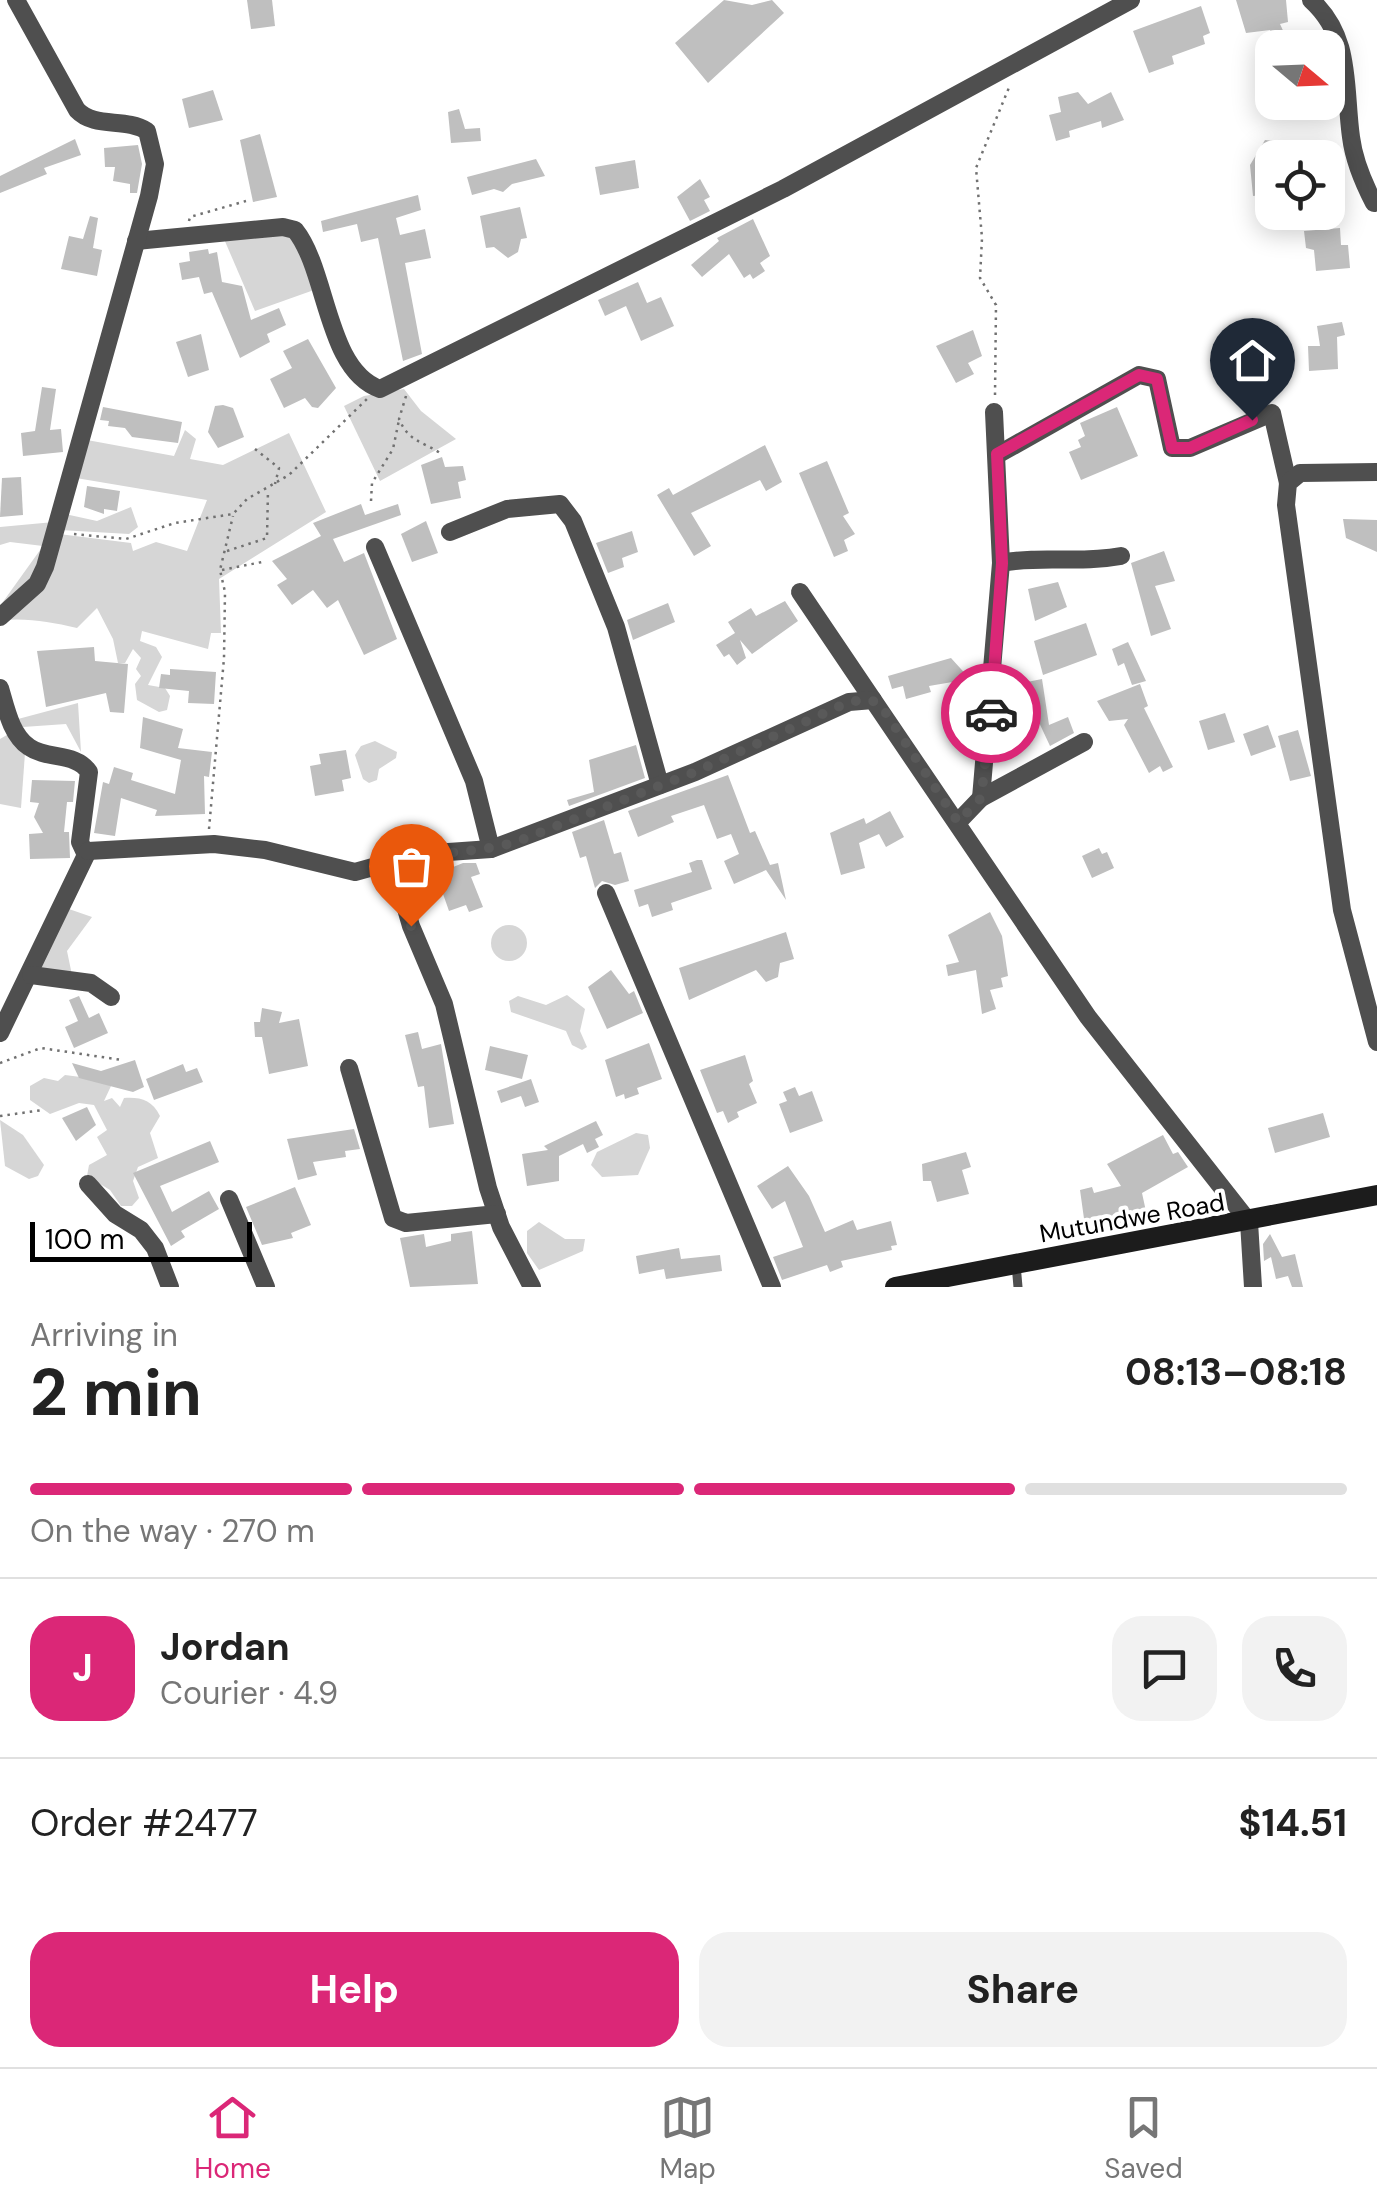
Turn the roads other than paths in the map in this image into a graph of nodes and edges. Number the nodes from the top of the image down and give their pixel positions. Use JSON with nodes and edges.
{"nodes":[{"id":1,"x":16,"y":0,"type":"edge"},
{"id":2,"x":1131,"y":0,"type":"edge"},
{"id":3,"x":1311,"y":0,"type":"edge"},
{"id":4,"x":1375,"y":203,"type":"edge"},
{"id":5,"x":1377,"y":225,"type":"edge"},
{"id":6,"x":136,"y":242,"type":"junction"},
{"id":7,"x":994,"y":412,"type":"road end"},
{"id":8,"x":997,"y":454,"type":"junction"},
{"id":9,"x":1377,"y":472,"type":"edge"},
{"id":10,"x":1288,"y":483,"type":"junction"},
{"id":11,"x":450,"y":532,"type":"dead end"},
{"id":12,"x":374,"y":547,"type":"dead end"},
{"id":13,"x":1121,"y":556,"type":"dead end"},
{"id":14,"x":1002,"y":563,"type":"junction"},
{"id":15,"x":800,"y":592,"type":"dead end"},
{"id":16,"x":0,"y":617,"type":"edge"},
{"id":17,"x":0,"y":688,"type":"edge"},
{"id":18,"x":873,"y":700,"type":"junction"},
{"id":19,"x":1084,"y":742,"type":"dead end"},
{"id":20,"x":660,"y":785,"type":"junction"},
{"id":21,"x":981,"y":798,"type":"junction"},
{"id":22,"x":958,"y":822,"type":"junction"},
{"id":23,"x":492,"y":850,"type":"junction"},
{"id":24,"x":88,"y":851,"type":"junction"},
{"id":25,"x":393,"y":864,"type":"junction"},
{"id":26,"x":606,"y":893,"type":"dead end"},
{"id":27,"x":31,"y":975,"type":"junction"},
{"id":28,"x":111,"y":997,"type":"dead end"},
{"id":29,"x":1,"y":1029,"type":"edge"},
{"id":30,"x":1377,"y":1042,"type":"edge"},
{"id":31,"x":349,"y":1068,"type":"dead end"},
{"id":32,"x":88,"y":1184,"type":"dead end"},
{"id":33,"x":1377,"y":1195,"type":"edge"},
{"id":34,"x":228,"y":1199,"type":"dead end"},
{"id":35,"x":497,"y":1214,"type":"junction"},
{"id":36,"x":1249,"y":1222,"type":"junction"},
{"id":37,"x":1016,"y":1264,"type":"junction"},
{"id":38,"x":170,"y":1287,"type":"edge"},
{"id":39,"x":266,"y":1287,"type":"edge"},
{"id":40,"x":532,"y":1287,"type":"edge"},
{"id":41,"x":772,"y":1287,"type":"edge"},
{"id":42,"x":895,"y":1287,"type":"edge"},
{"id":43,"x":1018,"y":1287,"type":"edge"},
{"id":44,"x":1253,"y":1287,"type":"edge"}],
"edges":[{"from":1,"to":6,"type":"street"},
{"from":2,"to":6,"type":"street"},
{"from":3,"to":4,"type":"street"},
{"from":4,"to":5,"type":"street"},
{"from":6,"to":16,"type":"street"},
{"from":7,"to":8,"type":"street"},
{"from":8,"to":10,"type":"street"},
{"from":8,"to":14,"type":"street"},
{"from":9,"to":10,"type":"street"},
{"from":10,"to":30,"type":"street"},
{"from":11,"to":20,"type":"street"},
{"from":12,"to":23,"type":"street"},
{"from":13,"to":14,"type":"street"},
{"from":14,"to":21,"type":"street"},
{"from":15,"to":18,"type":"street"},
{"from":17,"to":24,"type":"street"},
{"from":18,"to":20,"type":"street"},
{"from":18,"to":22,"type":"street"},
{"from":19,"to":21,"type":"street"},
{"from":20,"to":23,"type":"street"},
{"from":21,"to":22,"type":"street"},
{"from":22,"to":36,"type":"street"},
{"from":23,"to":25,"type":"street"},
{"from":24,"to":25,"type":"street"},
{"from":24,"to":27,"type":"street"},
{"from":25,"to":35,"type":"street"},
{"from":26,"to":41,"type":"street"},
{"from":27,"to":28,"type":"street"},
{"from":27,"to":29,"type":"street"},
{"from":31,"to":35,"type":"street"},
{"from":32,"to":38,"type":"street"},
{"from":33,"to":36,"type":"main road","name":"Mutundwe Road"},
{"from":34,"to":39,"type":"street"},
{"from":35,"to":40,"type":"street"},
{"from":36,"to":37,"type":"main road","name":"Mutundwe Road"},
{"from":36,"to":44,"type":"street"},
{"from":37,"to":42,"type":"main road","name":"Mutundwe Road"},
{"from":37,"to":43,"type":"lane"}]}
